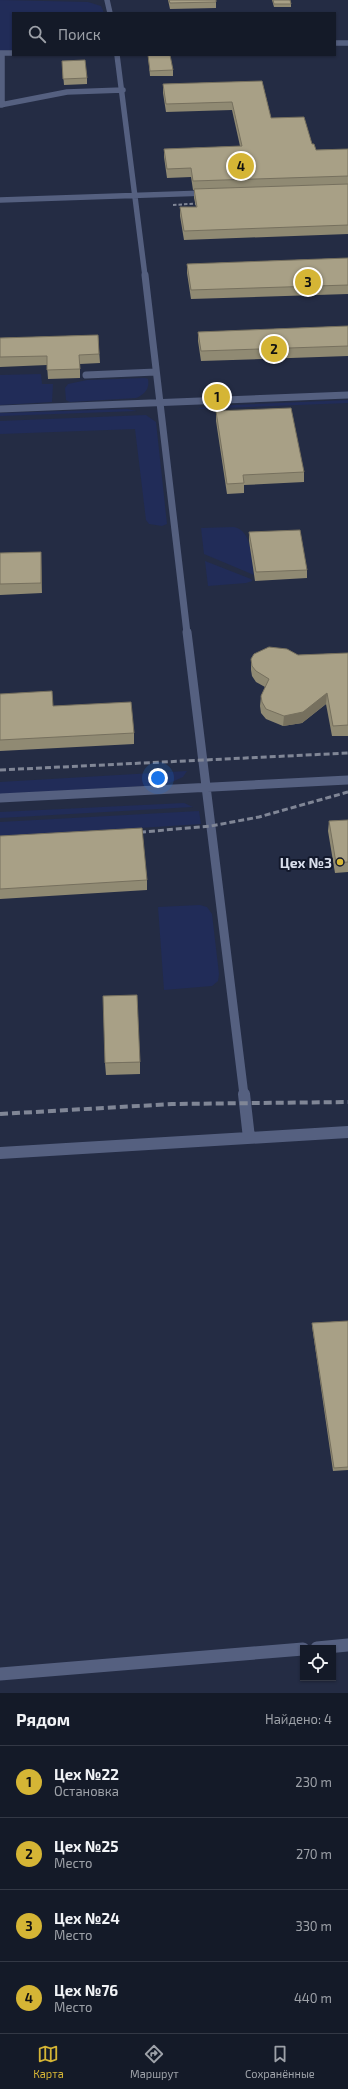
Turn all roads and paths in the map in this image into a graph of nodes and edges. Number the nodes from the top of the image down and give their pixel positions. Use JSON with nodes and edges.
{"nodes":[{"id":1,"x":107,"y":0,"type":"edge"},
{"id":2,"x":110,"y":12,"type":"edge"},
{"id":3,"x":336,"y":43,"type":"edge"},
{"id":4,"x":348,"y":43,"type":"edge"},
{"id":5,"x":1,"y":53,"type":"edge"},
{"id":6,"x":12,"y":53,"type":"edge"},
{"id":7,"x":117,"y":56,"type":"edge"},
{"id":8,"x":123,"y":90,"type":"junction"},
{"id":9,"x":1,"y":105,"type":"edge"},
{"id":10,"x":214,"y":193,"type":"edge"},
{"id":11,"x":136,"y":195,"type":"junction"},
{"id":12,"x":0,"y":200,"type":"edge"},
{"id":13,"x":156,"y":372,"type":"junction"},
{"id":14,"x":86,"y":375,"type":"dead end"},
{"id":15,"x":348,"y":395,"type":"edge"},
{"id":16,"x":159,"y":403,"type":"junction"},
{"id":17,"x":0,"y":409,"type":"edge"},
{"id":18,"x":348,"y":780,"type":"edge"},
{"id":19,"x":206,"y":787,"type":"junction"},
{"id":20,"x":0,"y":798,"type":"edge"},
{"id":21,"x":348,"y":1132,"type":"edge"},
{"id":22,"x":249,"y":1138,"type":"junction"},
{"id":23,"x":0,"y":1153,"type":"edge"},
{"id":24,"x":348,"y":1646,"type":"edge"},
{"id":25,"x":336,"y":1647,"type":"edge"},
{"id":26,"x":300,"y":1649,"type":"edge"},
{"id":27,"x":0,"y":1674,"type":"edge"}],
"edges":[{"from":1,"to":2,"type":"lane"},
{"from":3,"to":4,"type":"lane"},
{"from":5,"to":6,"type":"lane"},
{"from":5,"to":9,"type":"lane"},
{"from":7,"to":8,"type":"lane"},
{"from":8,"to":9,"type":"lane"},
{"from":8,"to":11,"type":"lane"},
{"from":10,"to":11,"type":"lane"},
{"from":11,"to":12,"type":"lane"},
{"from":11,"to":13,"type":"lane"},
{"from":13,"to":14,"type":"lane"},
{"from":13,"to":16,"type":"lane"},
{"from":15,"to":16,"type":"lane"},
{"from":16,"to":17,"type":"lane"},
{"from":16,"to":19,"type":"lane"},
{"from":18,"to":19,"type":"lane"},
{"from":19,"to":20,"type":"lane"},
{"from":19,"to":22,"type":"lane"},
{"from":21,"to":22,"type":"lane"},
{"from":22,"to":23,"type":"lane"},
{"from":24,"to":25,"type":"street"},
{"from":26,"to":27,"type":"street"}]}
